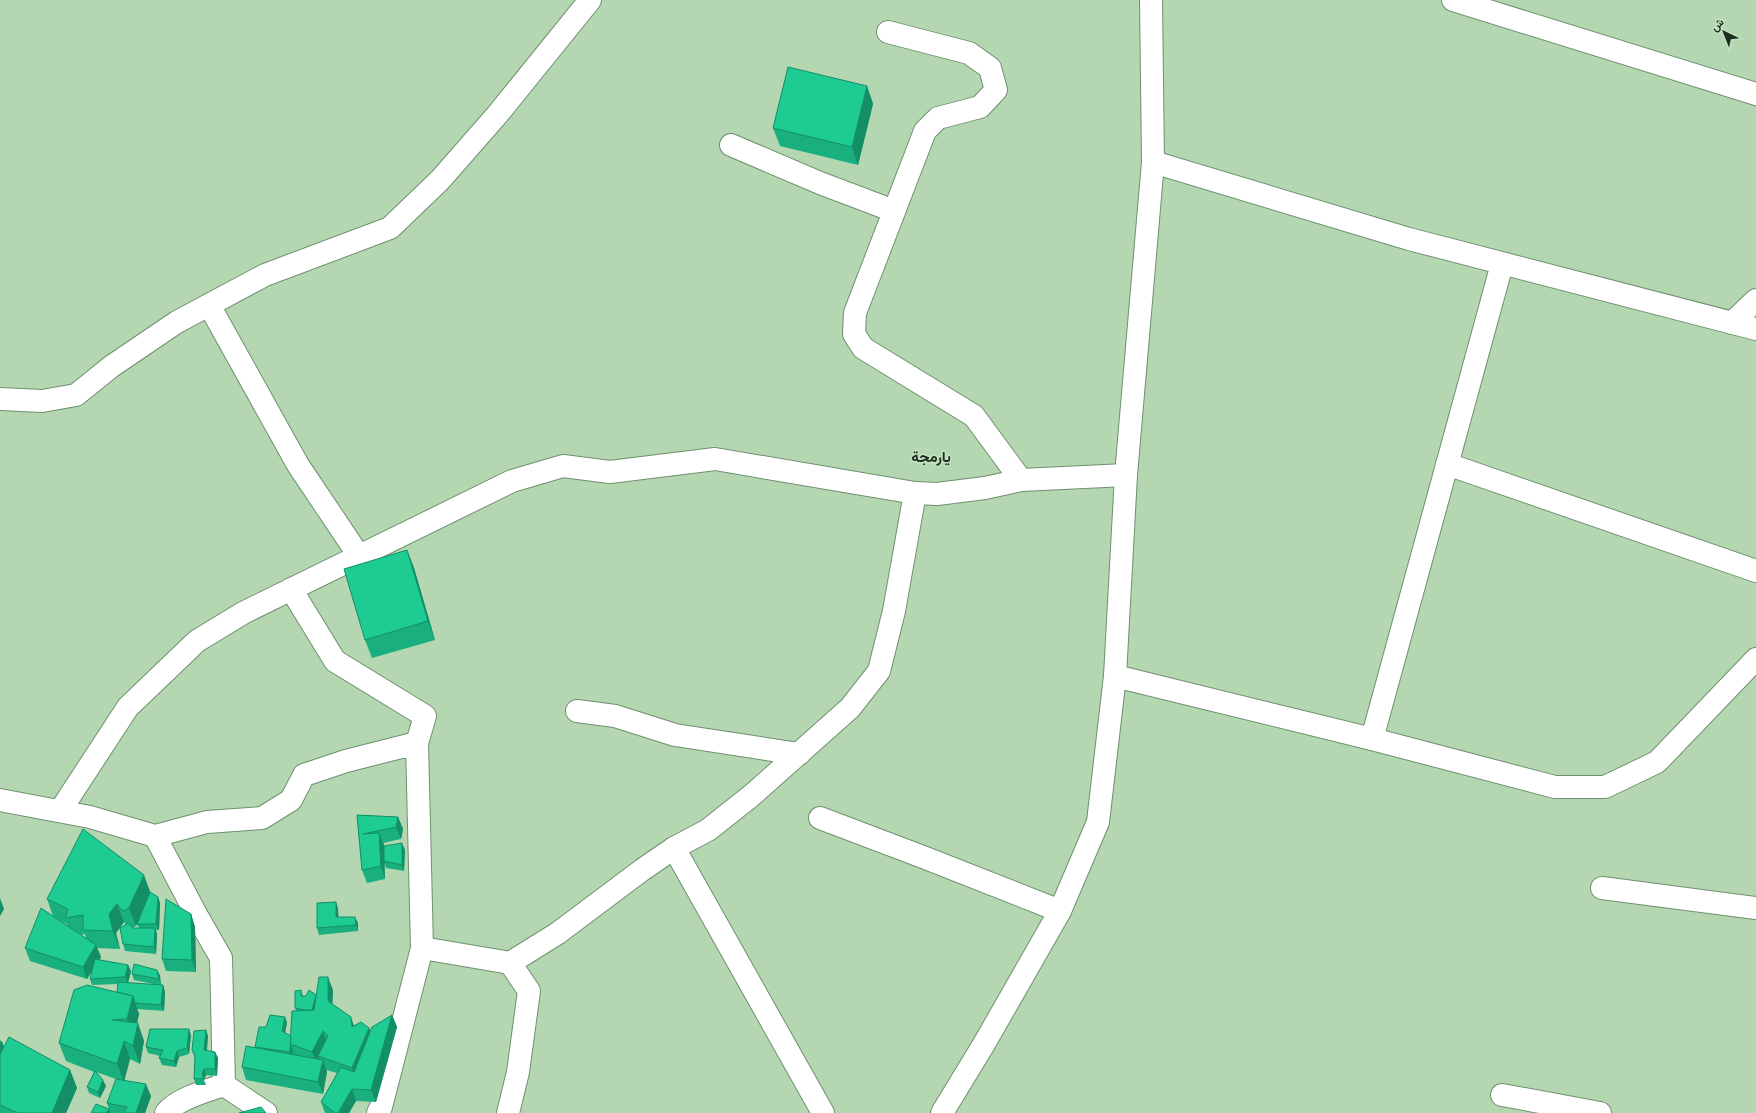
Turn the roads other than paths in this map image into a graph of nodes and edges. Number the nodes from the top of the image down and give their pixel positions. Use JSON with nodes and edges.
{"nodes":[{"id":1,"x":590,"y":0,"type":"edge"},
{"id":2,"x":1151,"y":0,"type":"edge"},
{"id":3,"x":1453,"y":0,"type":"edge"},
{"id":4,"x":888,"y":32,"type":"dead end"},
{"id":5,"x":1756,"y":94,"type":"edge"},
{"id":6,"x":731,"y":145,"type":"dead end"},
{"id":7,"x":1153,"y":162,"type":"junction"},
{"id":8,"x":894,"y":211,"type":"junction"},
{"id":9,"x":1502,"y":264,"type":"junction"},
{"id":10,"x":1756,"y":300,"type":"edge"},
{"id":11,"x":209,"y":305,"type":"junction"},
{"id":12,"x":1732,"y":323,"type":"junction"},
{"id":13,"x":1756,"y":329,"type":"edge"},
{"id":14,"x":0,"y":399,"type":"edge"},
{"id":15,"x":1447,"y":464,"type":"junction"},
{"id":16,"x":1126,"y":475,"type":"junction"},
{"id":17,"x":1021,"y":480,"type":"junction"},
{"id":18,"x":915,"y":493,"type":"junction"},
{"id":19,"x":359,"y":556,"type":"junction"},
{"id":20,"x":1756,"y":572,"type":"edge"},
{"id":21,"x":291,"y":589,"type":"junction"},
{"id":22,"x":1756,"y":658,"type":"edge"},
{"id":23,"x":1115,"y":676,"type":"junction"},
{"id":24,"x":577,"y":711,"type":"dead end"},
{"id":25,"x":1372,"y":739,"type":"junction"},
{"id":26,"x":417,"y":743,"type":"junction"},
{"id":27,"x":799,"y":754,"type":"junction"},
{"id":28,"x":0,"y":800,"type":"edge"},
{"id":29,"x":60,"y":812,"type":"junction"},
{"id":30,"x":820,"y":818,"type":"dead end"},
{"id":31,"x":155,"y":836,"type":"junction"},
{"id":32,"x":674,"y":848,"type":"junction"},
{"id":33,"x":1602,"y":888,"type":"dead end"},
{"id":34,"x":1756,"y":908,"type":"edge"},
{"id":35,"x":1060,"y":911,"type":"junction"},
{"id":36,"x":422,"y":948,"type":"junction"},
{"id":37,"x":510,"y":963,"type":"junction"},
{"id":38,"x":224,"y":1085,"type":"junction"},
{"id":39,"x":1502,"y":1095,"type":"dead end"},
{"id":40,"x":166,"y":1113,"type":"edge"},
{"id":41,"x":266,"y":1113,"type":"edge"},
{"id":42,"x":378,"y":1113,"type":"edge"},
{"id":43,"x":508,"y":1113,"type":"edge"},
{"id":44,"x":823,"y":1113,"type":"edge"},
{"id":45,"x":942,"y":1113,"type":"edge"},
{"id":46,"x":1600,"y":1113,"type":"edge"}],
"edges":[{"from":1,"to":11,"type":"street"},
{"from":2,"to":7,"type":"street"},
{"from":3,"to":5,"type":"street"},
{"from":4,"to":8,"type":"street"},
{"from":6,"to":8,"type":"street"},
{"from":7,"to":9,"type":"street"},
{"from":7,"to":16,"type":"street"},
{"from":8,"to":17,"type":"street"},
{"from":9,"to":12,"type":"street"},
{"from":9,"to":15,"type":"street"},
{"from":10,"to":12,"type":"street"},
{"from":11,"to":14,"type":"street"},
{"from":11,"to":19,"type":"street"},
{"from":12,"to":13,"type":"street"},
{"from":15,"to":20,"type":"street"},
{"from":15,"to":25,"type":"street"},
{"from":16,"to":17,"type":"street"},
{"from":16,"to":23,"type":"street"},
{"from":17,"to":18,"type":"street"},
{"from":18,"to":19,"type":"street"},
{"from":18,"to":27,"type":"street"},
{"from":19,"to":21,"type":"street"},
{"from":21,"to":26,"type":"street"},
{"from":21,"to":29,"type":"street"},
{"from":22,"to":25,"type":"street"},
{"from":23,"to":25,"type":"street"},
{"from":23,"to":35,"type":"street"},
{"from":24,"to":27,"type":"street"},
{"from":26,"to":31,"type":"street"},
{"from":26,"to":36,"type":"street"},
{"from":27,"to":32,"type":"street"},
{"from":28,"to":29,"type":"street"},
{"from":29,"to":31,"type":"street"},
{"from":30,"to":35,"type":"street"},
{"from":31,"to":38,"type":"street"},
{"from":32,"to":37,"type":"street"},
{"from":32,"to":44,"type":"street"},
{"from":33,"to":34,"type":"street"},
{"from":35,"to":45,"type":"street"},
{"from":36,"to":37,"type":"street"},
{"from":36,"to":42,"type":"street"},
{"from":37,"to":43,"type":"street"},
{"from":38,"to":40,"type":"street"},
{"from":38,"to":41,"type":"street"},
{"from":39,"to":46,"type":"street"}]}
